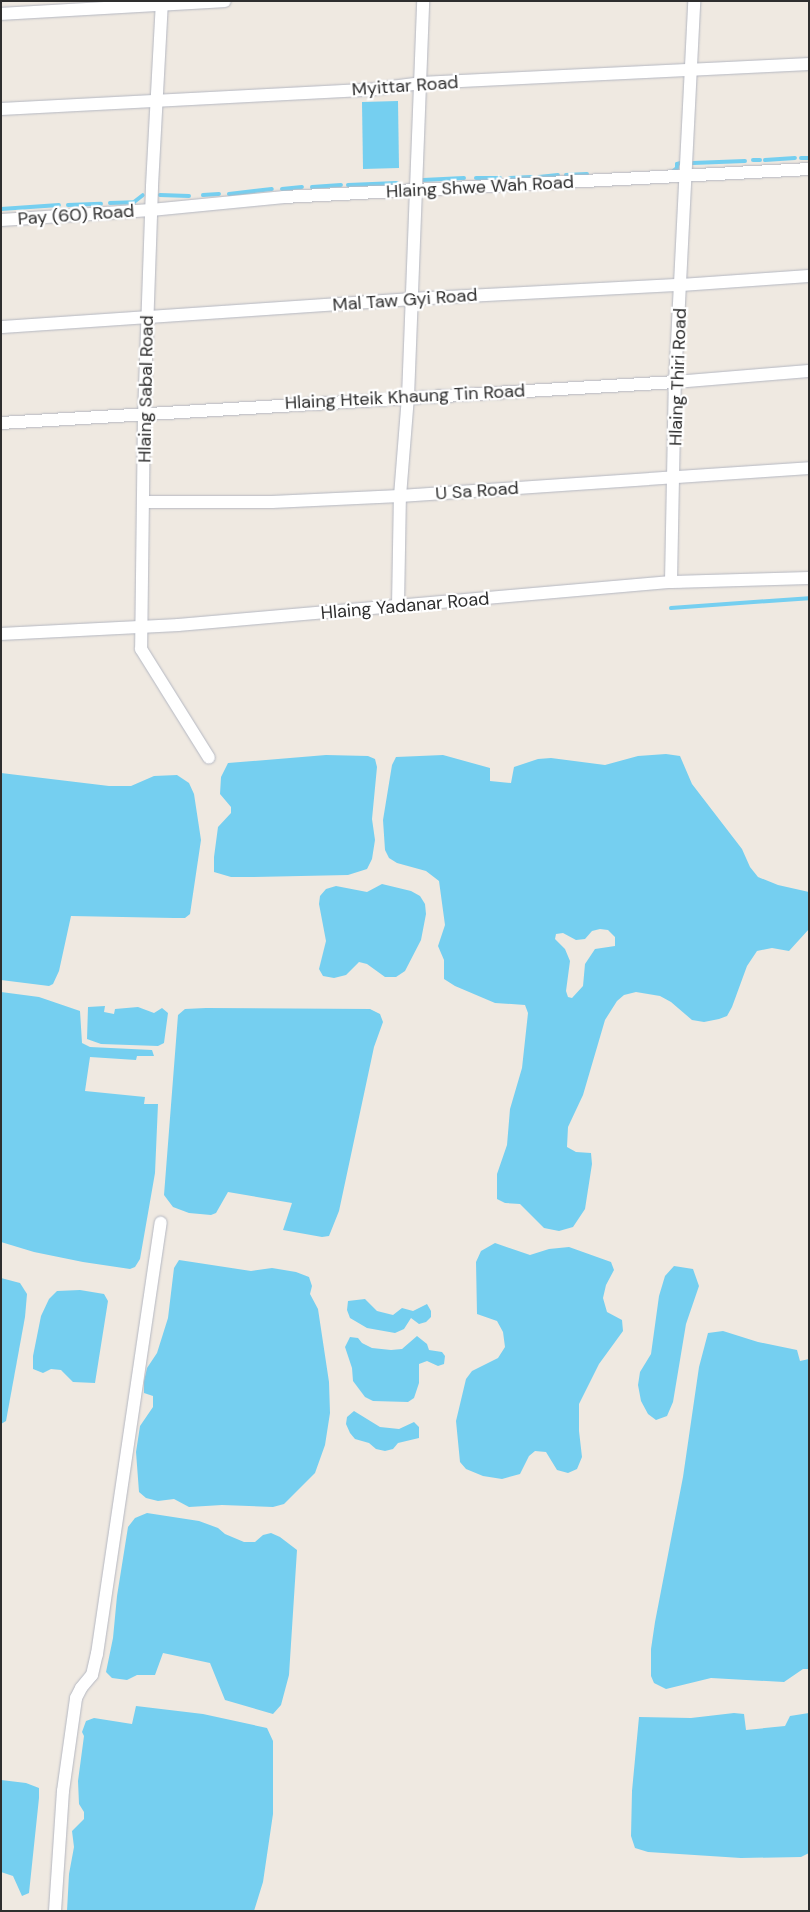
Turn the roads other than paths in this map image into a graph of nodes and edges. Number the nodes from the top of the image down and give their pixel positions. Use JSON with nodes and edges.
{"nodes":[{"id":1,"x":225,"y":1,"type":"edge"},
{"id":2,"x":423,"y":1,"type":"edge"},
{"id":3,"x":694,"y":1,"type":"edge"},
{"id":4,"x":162,"y":3,"type":"edge"},
{"id":5,"x":1,"y":14,"type":"edge"},
{"id":6,"x":809,"y":64,"type":"edge"},
{"id":7,"x":690,"y":72,"type":"junction"},
{"id":8,"x":421,"y":83,"type":"junction"},
{"id":9,"x":157,"y":100,"type":"junction"},
{"id":10,"x":1,"y":109,"type":"edge"},
{"id":11,"x":686,"y":169,"type":"junction"},
{"id":12,"x":809,"y":170,"type":"edge"},
{"id":13,"x":417,"y":191,"type":"junction"},
{"id":14,"x":151,"y":210,"type":"junction"},
{"id":15,"x":1,"y":220,"type":"edge"},
{"id":16,"x":809,"y":276,"type":"edge"},
{"id":17,"x":681,"y":285,"type":"junction"},
{"id":18,"x":410,"y":299,"type":"junction"},
{"id":19,"x":147,"y":318,"type":"junction"},
{"id":20,"x":1,"y":327,"type":"edge"},
{"id":21,"x":809,"y":371,"type":"edge"},
{"id":22,"x":675,"y":382,"type":"junction"},
{"id":23,"x":408,"y":397,"type":"junction"},
{"id":24,"x":144,"y":413,"type":"junction"},
{"id":25,"x":1,"y":423,"type":"edge"},
{"id":26,"x":809,"y":468,"type":"edge"},
{"id":27,"x":674,"y":478,"type":"junction"},
{"id":28,"x":400,"y":496,"type":"junction"},
{"id":29,"x":144,"y":502,"type":"junction"},
{"id":30,"x":809,"y":578,"type":"edge"},
{"id":31,"x":671,"y":582,"type":"junction"},
{"id":32,"x":398,"y":606,"type":"junction"},
{"id":33,"x":141,"y":625,"type":"junction"},
{"id":34,"x":1,"y":634,"type":"edge"},
{"id":35,"x":209,"y":758,"type":"dead end"},
{"id":36,"x":160,"y":1223,"type":"dead end"},
{"id":37,"x":55,"y":1911,"type":"edge"}],
"edges":[{"from":1,"to":4,"type":"street"},
{"from":2,"to":8,"type":"street"},
{"from":3,"to":7,"type":"street","name":"Hlaing Thiri Road"},
{"from":4,"to":5,"type":"street"},
{"from":4,"to":9,"type":"street","name":"Hlaing Sabal Road"},
{"from":6,"to":7,"type":"street","name":"Myittar Road"},
{"from":7,"to":8,"type":"street","name":"Myittar Road"},
{"from":7,"to":11,"type":"street","name":"Hlaing Thiri Road"},
{"from":8,"to":9,"type":"street","name":"Myittar Road"},
{"from":8,"to":13,"type":"street"},
{"from":9,"to":10,"type":"street","name":"Myittar Road"},
{"from":9,"to":14,"type":"street","name":"Hlaing Sabal Road"},
{"from":11,"to":12,"type":"street","name":"Hlaing Shwe Wah Road"},
{"from":11,"to":13,"type":"street","name":"Hlaing Shwe Wah Road"},
{"from":11,"to":17,"type":"street","name":"Hlaing Thiri Road"},
{"from":13,"to":14,"type":"street","name":"Hlaing Shwe Wah Road"},
{"from":13,"to":18,"type":"street"},
{"from":14,"to":15,"type":"street","name":"Pay (60) Road"},
{"from":14,"to":19,"type":"street","name":"Hlaing Sabal Road"},
{"from":16,"to":17,"type":"street","name":"Mal Taw Gyi Road"},
{"from":17,"to":18,"type":"street","name":"Mal Taw Gyi Road"},
{"from":17,"to":22,"type":"street","name":"Hlaing Thiri Road"},
{"from":18,"to":19,"type":"street","name":"Mal Taw Gyi Road"},
{"from":18,"to":23,"type":"street"},
{"from":19,"to":20,"type":"street","name":"Mal Taw Gyi Road"},
{"from":19,"to":24,"type":"street","name":"Hlaing Sabal Road"},
{"from":21,"to":22,"type":"street","name":"Hlaing Hteik Khaung Tin Road"},
{"from":22,"to":23,"type":"street","name":"Hlaing Hteik Khaung Tin Road"},
{"from":22,"to":27,"type":"street","name":"Hlaing Thiri Road"},
{"from":23,"to":24,"type":"street","name":"Hlaing Hteik Khaung Tin Road"},
{"from":23,"to":28,"type":"street"},
{"from":24,"to":25,"type":"street","name":"Hlaing Hteik Khaung Tin Road"},
{"from":24,"to":29,"type":"street","name":"Hlaing Sabal Road"},
{"from":26,"to":27,"type":"street","name":"U Sa Road"},
{"from":27,"to":28,"type":"street","name":"U Sa Road"},
{"from":27,"to":31,"type":"street","name":"Hlaing Thiri Road"},
{"from":28,"to":29,"type":"street","name":"U Sa Road"},
{"from":28,"to":32,"type":"street"},
{"from":29,"to":33,"type":"street","name":"Hlaing Sabal Road"},
{"from":30,"to":31,"type":"street","name":"Hlaing Yadanar Road"},
{"from":31,"to":32,"type":"street","name":"Hlaing Yadanar Road"},
{"from":32,"to":33,"type":"street","name":"Hlaing Yadanar Road"},
{"from":33,"to":34,"type":"street","name":"Hlaing Yadanar Road"},
{"from":33,"to":35,"type":"street","name":"Hlaing Sabal Road"},
{"from":36,"to":37,"type":"street"}]}
